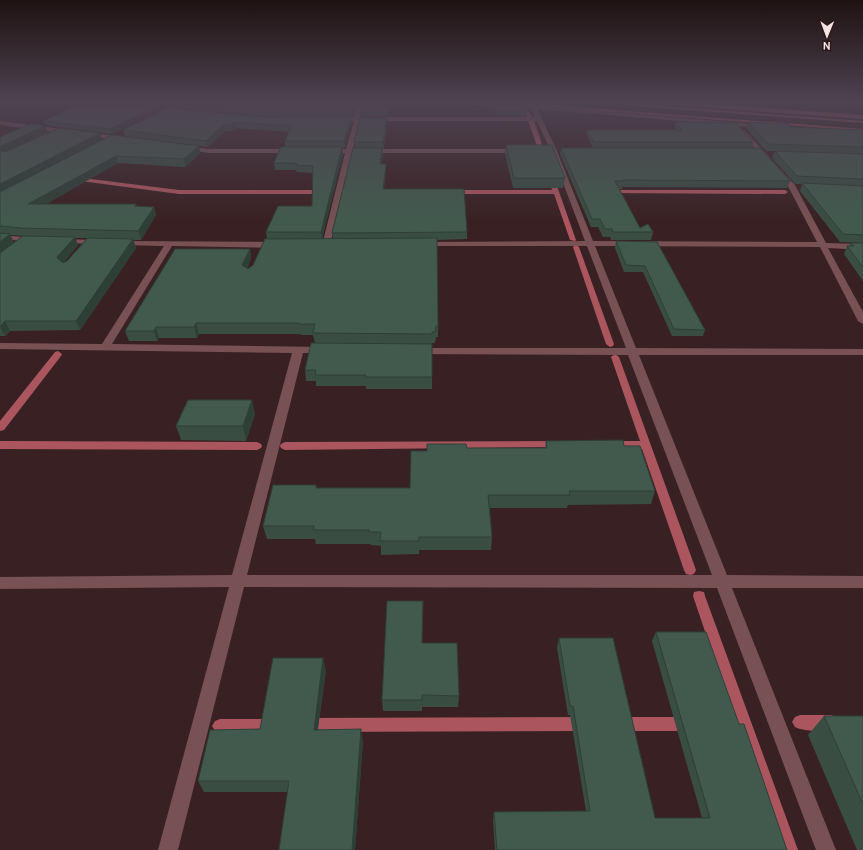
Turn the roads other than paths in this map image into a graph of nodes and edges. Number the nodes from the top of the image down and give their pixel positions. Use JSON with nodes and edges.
{"nodes":[{"id":1,"x":109,"y":142,"type":"edge"},
{"id":2,"x":350,"y":142,"type":"edge"},
{"id":3,"x":550,"y":142,"type":"edge"},
{"id":4,"x":752,"y":142,"type":"edge"},
{"id":5,"x":102,"y":145,"type":"edge"},
{"id":6,"x":178,"y":147,"type":"edge"},
{"id":7,"x":302,"y":151,"type":"edge"},
{"id":8,"x":317,"y":151,"type":"edge"},
{"id":9,"x":348,"y":151,"type":"junction"},
{"id":10,"x":530,"y":151,"type":"edge"},
{"id":11,"x":752,"y":151,"type":"edge"},
{"id":12,"x":761,"y":152,"type":"junction"},
{"id":13,"x":770,"y":154,"type":"edge"},
{"id":14,"x":0,"y":237,"type":"edge"},
{"id":15,"x":88,"y":242,"type":"junction"},
{"id":16,"x":590,"y":243,"type":"junction"},
{"id":17,"x":411,"y":244,"type":"edge"},
{"id":18,"x":169,"y":245,"type":"junction"},
{"id":19,"x":263,"y":245,"type":"junction"},
{"id":20,"x":284,"y":245,"type":"edge"},
{"id":21,"x":327,"y":245,"type":"edge"},
{"id":22,"x":823,"y":245,"type":"junction"},
{"id":23,"x":863,"y":247,"type":"edge"},
{"id":24,"x":79,"y":252,"type":"edge"},
{"id":25,"x":258,"y":257,"type":"edge"},
{"id":26,"x":863,"y":321,"type":"edge"},
{"id":27,"x":0,"y":346,"type":"edge"},
{"id":28,"x":105,"y":347,"type":"junction"},
{"id":29,"x":298,"y":350,"type":"junction"},
{"id":30,"x":338,"y":350,"type":"edge"},
{"id":31,"x":409,"y":350,"type":"edge"},
{"id":32,"x":630,"y":351,"type":"junction"},
{"id":33,"x":863,"y":352,"type":"edge"},
{"id":34,"x":239,"y":581,"type":"junction"},
{"id":35,"x":722,"y":581,"type":"junction"},
{"id":36,"x":0,"y":582,"type":"edge"},
{"id":37,"x":863,"y":582,"type":"edge"},
{"id":38,"x":168,"y":850,"type":"edge"},
{"id":39,"x":826,"y":850,"type":"edge"}],
"edges":[{"from":1,"to":5,"type":"street"},
{"from":2,"to":9,"type":"street"},
{"from":3,"to":16,"type":"street"},
{"from":4,"to":12,"type":"street"},
{"from":6,"to":7,"type":"street"},
{"from":8,"to":9,"type":"street"},
{"from":9,"to":10,"type":"street"},
{"from":9,"to":21,"type":"street"},
{"from":11,"to":12,"type":"street"},
{"from":12,"to":13,"type":"street"},
{"from":12,"to":22,"type":"street"},
{"from":14,"to":15,"type":"street"},
{"from":15,"to":18,"type":"street"},
{"from":15,"to":24,"type":"street"},
{"from":16,"to":17,"type":"street"},
{"from":16,"to":22,"type":"street"},
{"from":16,"to":32,"type":"street"},
{"from":18,"to":19,"type":"street"},
{"from":18,"to":28,"type":"street"},
{"from":19,"to":20,"type":"street"},
{"from":19,"to":25,"type":"street"},
{"from":22,"to":23,"type":"street"},
{"from":22,"to":26,"type":"street"},
{"from":27,"to":28,"type":"street"},
{"from":28,"to":29,"type":"street"},
{"from":29,"to":30,"type":"street"},
{"from":29,"to":34,"type":"street"},
{"from":31,"to":32,"type":"street"},
{"from":32,"to":33,"type":"street"},
{"from":32,"to":35,"type":"street"},
{"from":34,"to":35,"type":"street"},
{"from":34,"to":36,"type":"street"},
{"from":34,"to":38,"type":"street"},
{"from":35,"to":37,"type":"street"},
{"from":35,"to":39,"type":"street"}]}
